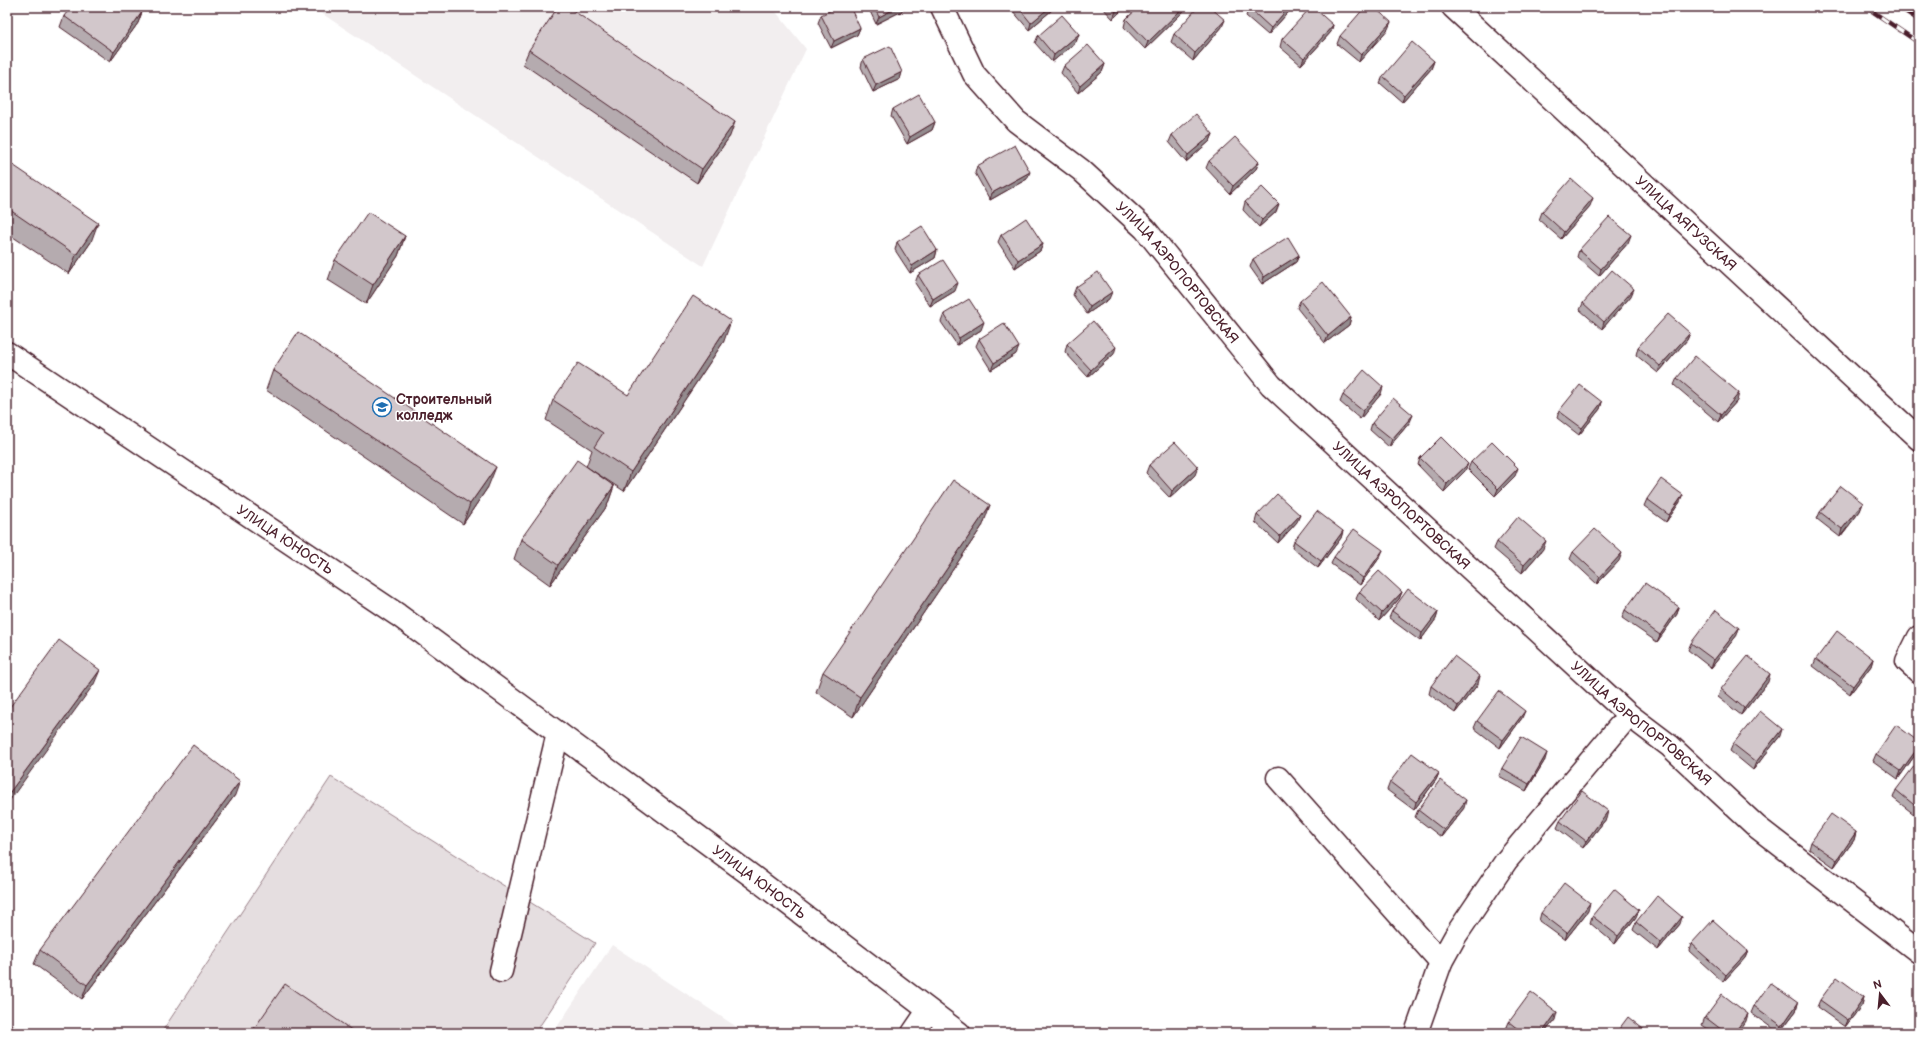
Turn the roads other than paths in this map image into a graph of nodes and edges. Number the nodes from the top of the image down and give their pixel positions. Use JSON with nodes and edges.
{"nodes":[{"id":1,"x":942,"y":7,"type":"edge"},
{"id":2,"x":1452,"y":7,"type":"edge"},
{"id":3,"x":7,"y":353,"type":"edge"},
{"id":4,"x":1919,"y":439,"type":"edge"},
{"id":5,"x":1919,"y":637,"type":"edge"},
{"id":6,"x":1919,"y":672,"type":"edge"},
{"id":7,"x":1629,"y":715,"type":"junction"},
{"id":8,"x":558,"y":732,"type":"junction"},
{"id":9,"x":1278,"y":778,"type":"dead end"},
{"id":10,"x":1919,"y":952,"type":"edge"},
{"id":11,"x":1441,"y":962,"type":"junction"},
{"id":12,"x":501,"y":971,"type":"dead end"},
{"id":13,"x":928,"y":1011,"type":"junction"},
{"id":14,"x":913,"y":1033,"type":"edge"},
{"id":15,"x":958,"y":1033,"type":"edge"},
{"id":16,"x":1416,"y":1033,"type":"edge"}],
"edges":[{"from":1,"to":7,"type":"street","name":"УЛИЦА АЭРОПОРТОВСКАЯ"},
{"from":2,"to":4,"type":"street","name":"УЛИЦА АЯГУЗСКАЯ"},
{"from":3,"to":8,"type":"street","name":"УЛИЦА ЮНОСТЬ"},
{"from":5,"to":6,"type":"street"},
{"from":7,"to":10,"type":"street","name":"УЛИЦА АЭРОПОРТОВСКАЯ"},
{"from":7,"to":11,"type":"street"},
{"from":8,"to":12,"type":"street"},
{"from":8,"to":13,"type":"street","name":"УЛИЦА ЮНОСТЬ"},
{"from":9,"to":11,"type":"street"},
{"from":11,"to":16,"type":"street"},
{"from":13,"to":14,"type":"street"},
{"from":13,"to":15,"type":"street","name":"УЛИЦА ЮНОСТЬ"}]}
